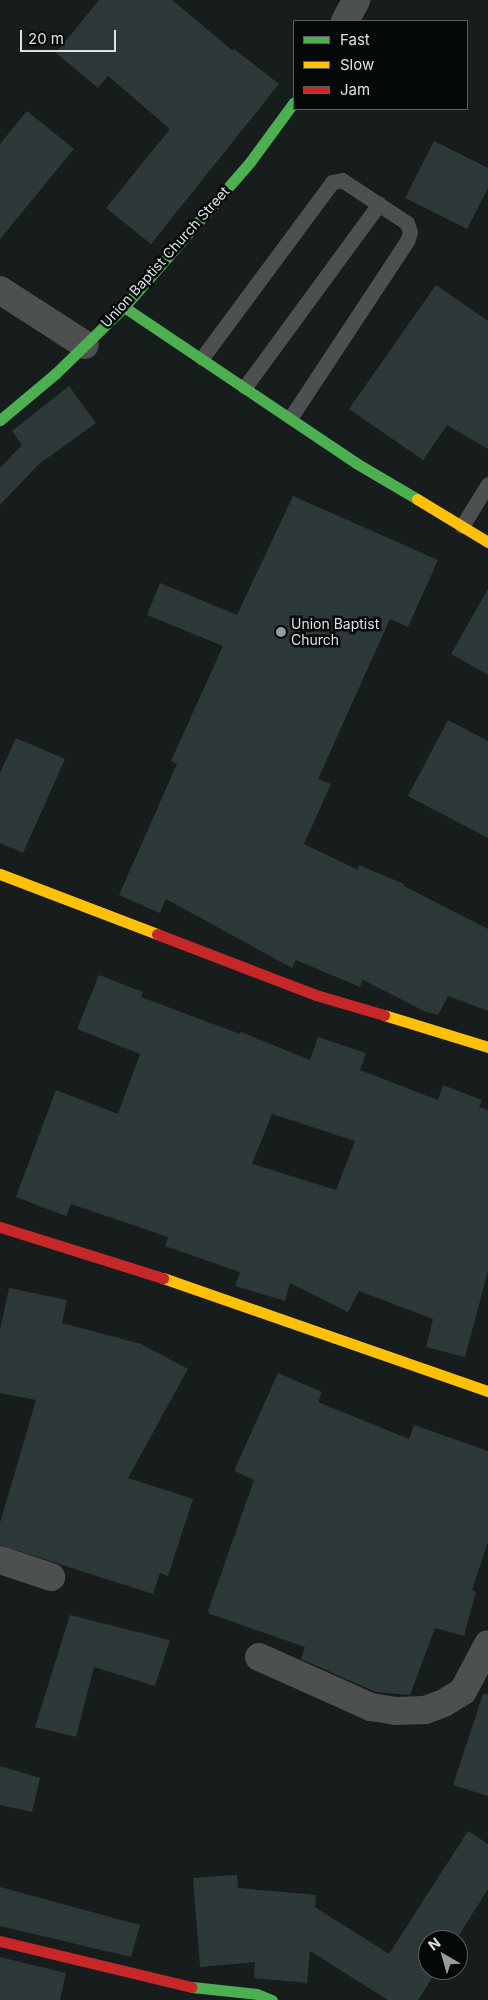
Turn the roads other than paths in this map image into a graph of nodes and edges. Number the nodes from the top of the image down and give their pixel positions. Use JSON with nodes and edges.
{"nodes":[{"id":1,"x":356,"y":0,"type":"edge"},
{"id":2,"x":346,"y":20,"type":"edge"},
{"id":3,"x":293,"y":103,"type":"edge"},
{"id":4,"x":379,"y":204,"type":"junction"},
{"id":5,"x":0,"y":290,"type":"edge"},
{"id":6,"x":124,"y":307,"type":"junction"},
{"id":7,"x":85,"y":345,"type":"junction"},
{"id":8,"x":202,"y":358,"type":"junction"},
{"id":9,"x":245,"y":387,"type":"junction"},
{"id":10,"x":291,"y":417,"type":"junction"},
{"id":11,"x":0,"y":420,"type":"edge"},
{"id":12,"x":488,"y":484,"type":"edge"},
{"id":13,"x":462,"y":526,"type":"junction"},
{"id":14,"x":488,"y":542,"type":"edge"},
{"id":15,"x":0,"y":874,"type":"edge"},
{"id":16,"x":488,"y":1047,"type":"edge"},
{"id":17,"x":0,"y":1227,"type":"edge"},
{"id":18,"x":488,"y":1391,"type":"edge"},
{"id":19,"x":0,"y":1560,"type":"edge"},
{"id":20,"x":51,"y":1577,"type":"dead end"},
{"id":21,"x":488,"y":1644,"type":"edge"},
{"id":22,"x":259,"y":1657,"type":"dead end"},
{"id":23,"x":0,"y":1941,"type":"edge"},
{"id":24,"x":272,"y":2000,"type":"edge"}],
"edges":[{"from":1,"to":2,"type":"street"},
{"from":3,"to":6,"type":"street","name":"Union Baptist Church Street"},
{"from":4,"to":8,"type":"lane"},
{"from":4,"to":9,"type":"lane"},
{"from":4,"to":10,"type":"lane"},
{"from":5,"to":7,"type":"street"},
{"from":6,"to":7,"type":"street","name":"Union Baptist Church Street"},
{"from":6,"to":8,"type":"street"},
{"from":7,"to":11,"type":"street","name":"Union Baptist Church Street"},
{"from":8,"to":9,"type":"street"},
{"from":9,"to":10,"type":"street"},
{"from":10,"to":13,"type":"street"},
{"from":12,"to":13,"type":"lane"},
{"from":13,"to":14,"type":"street"},
{"from":15,"to":16,"type":"street"},
{"from":17,"to":18,"type":"street"},
{"from":19,"to":20,"type":"street"},
{"from":21,"to":22,"type":"street"},
{"from":23,"to":24,"type":"street"}]}
